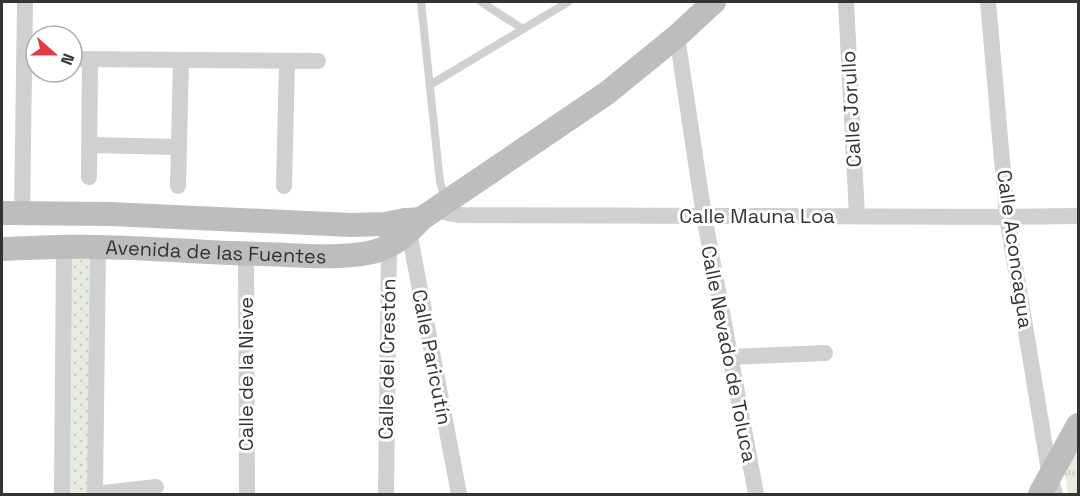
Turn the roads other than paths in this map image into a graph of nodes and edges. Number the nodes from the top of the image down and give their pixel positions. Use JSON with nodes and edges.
{"nodes":[{"id":1,"x":25,"y":2,"type":"edge"},
{"id":2,"x":421,"y":2,"type":"edge"},
{"id":3,"x":481,"y":2,"type":"edge"},
{"id":4,"x":568,"y":2,"type":"edge"},
{"id":5,"x":714,"y":2,"type":"edge"},
{"id":6,"x":846,"y":2,"type":"edge"},
{"id":7,"x":988,"y":2,"type":"edge"},
{"id":8,"x":27,"y":24,"type":"edge"},
{"id":9,"x":523,"y":29,"type":"junction"},
{"id":10,"x":677,"y":36,"type":"junction"},
{"id":11,"x":84,"y":60,"type":"edge"},
{"id":12,"x":90,"y":60,"type":"junction"},
{"id":13,"x":181,"y":60,"type":"junction"},
{"id":14,"x":287,"y":61,"type":"junction"},
{"id":15,"x":318,"y":61,"type":"dead end"},
{"id":16,"x":27,"y":84,"type":"edge"},
{"id":17,"x":430,"y":85,"type":"junction"},
{"id":18,"x":89,"y":145,"type":"junction"},
{"id":19,"x":179,"y":147,"type":"junction"},
{"id":20,"x":89,"y":177,"type":"dead end"},
{"id":21,"x":178,"y":186,"type":"dead end"},
{"id":22,"x":284,"y":186,"type":"dead end"},
{"id":23,"x":12,"y":213,"type":"edge"},
{"id":24,"x":704,"y":216,"type":"junction"},
{"id":25,"x":857,"y":216,"type":"junction"},
{"id":26,"x":1078,"y":216,"type":"edge"},
{"id":27,"x":1007,"y":217,"type":"junction"},
{"id":28,"x":413,"y":222,"type":"junction"},
{"id":29,"x":64,"y":247,"type":"junction"},
{"id":30,"x":98,"y":247,"type":"junction"},
{"id":31,"x":2,"y":249,"type":"edge"},
{"id":32,"x":246,"y":254,"type":"junction"},
{"id":33,"x":825,"y":353,"type":"dead end"},
{"id":34,"x":730,"y":357,"type":"junction"},
{"id":35,"x":1078,"y":425,"type":"edge"},
{"id":36,"x":156,"y":487,"type":"dead end"},
{"id":37,"x":1050,"y":489,"type":"edge"},
{"id":38,"x":95,"y":494,"type":"edge"},
{"id":39,"x":62,"y":495,"type":"edge"},
{"id":40,"x":247,"y":495,"type":"edge"},
{"id":41,"x":386,"y":495,"type":"edge"},
{"id":42,"x":459,"y":495,"type":"edge"},
{"id":43,"x":756,"y":495,"type":"edge"}],
"edges":[{"from":1,"to":8,"type":"street"},
{"from":2,"to":17,"type":"lane"},
{"from":3,"to":9,"type":"lane"},
{"from":4,"to":9,"type":"lane"},
{"from":5,"to":10,"type":"main road","name":"Avenida de las Fuentes"},
{"from":6,"to":25,"type":"street","name":"Calle Jorullo"},
{"from":7,"to":27,"type":"street","name":"Calle Aconcagua"},
{"from":9,"to":17,"type":"lane"},
{"from":10,"to":24,"type":"street","name":"Calle Nevado de Toluca"},
{"from":10,"to":28,"type":"main road","name":"Avenida de las Fuentes"},
{"from":11,"to":12,"type":"street"},
{"from":12,"to":13,"type":"street"},
{"from":12,"to":18,"type":"street"},
{"from":13,"to":14,"type":"street"},
{"from":13,"to":19,"type":"street"},
{"from":14,"to":15,"type":"street"},
{"from":14,"to":22,"type":"street"},
{"from":16,"to":23,"type":"street"},
{"from":17,"to":28,"type":"lane"},
{"from":18,"to":19,"type":"street"},
{"from":18,"to":20,"type":"street"},
{"from":19,"to":21,"type":"street"},
{"from":23,"to":28,"type":"main road","name":"Avenida de las Fuentes"},
{"from":24,"to":25,"type":"street","name":"Calle Mauna Loa"},
{"from":24,"to":28,"type":"street","name":"Calle Mauna Loa"},
{"from":24,"to":34,"type":"street","name":"Calle Nevado de Toluca"},
{"from":25,"to":27,"type":"street","name":"Calle Mauna Loa"},
{"from":26,"to":27,"type":"street","name":"Calle Mauna Loa"},
{"from":27,"to":37,"type":"street","name":"Calle Aconcagua"},
{"from":28,"to":32,"type":"main road","name":"Avenida de las Fuentes"},
{"from":28,"to":41,"type":"street","name":"Calle del Crestón"},
{"from":28,"to":42,"type":"street","name":"Calle Paricutín"},
{"from":29,"to":30,"type":"main road","name":"Avenida de las Fuentes"},
{"from":29,"to":31,"type":"main road","name":"Avenida de las Fuentes"},
{"from":29,"to":39,"type":"street"},
{"from":30,"to":32,"type":"main road","name":"Avenida de las Fuentes"},
{"from":30,"to":38,"type":"street"},
{"from":32,"to":40,"type":"street","name":"Calle de la Nieve"},
{"from":33,"to":34,"type":"street"},
{"from":34,"to":43,"type":"street","name":"Calle Nevado de Toluca"},
{"from":35,"to":37,"type":"main road"},
{"from":36,"to":38,"type":"street"}]}
